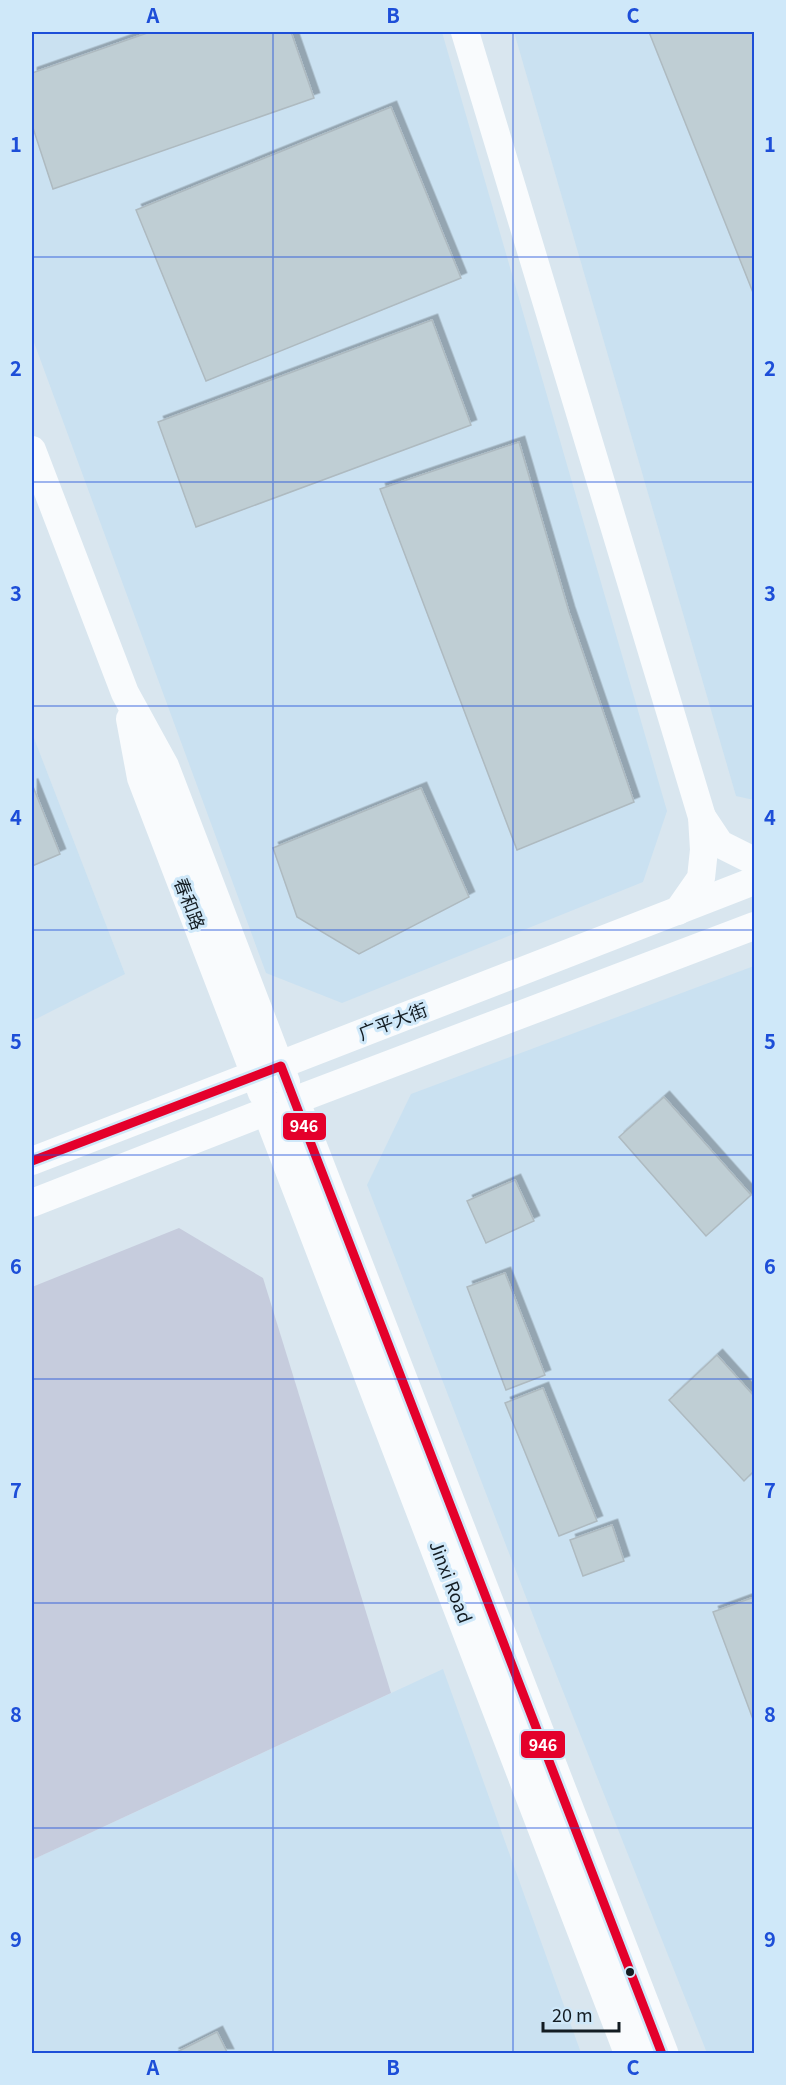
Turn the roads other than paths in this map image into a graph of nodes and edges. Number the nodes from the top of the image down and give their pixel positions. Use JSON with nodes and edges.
{"nodes":[{"id":1,"x":465,"y":32,"type":"edge"},
{"id":2,"x":32,"y":450,"type":"edge"},
{"id":3,"x":702,"y":817,"type":"junction"},
{"id":4,"x":754,"y":861,"type":"edge"},
{"id":5,"x":754,"y":881,"type":"edge"},
{"id":6,"x":678,"y":911,"type":"junction"},
{"id":7,"x":754,"y":926,"type":"edge"},
{"id":8,"x":268,"y":1070,"type":"junction"},
{"id":9,"x":281,"y":1106,"type":"junction"},
{"id":10,"x":32,"y":1161,"type":"edge"},
{"id":11,"x":32,"y":1203,"type":"edge"},
{"id":12,"x":631,"y":2054,"type":"edge"},
{"id":13,"x":662,"y":2054,"type":"edge"}],
"edges":[{"from":1,"to":3,"type":"street"},
{"from":2,"to":8,"type":"street","name":"春和路"},
{"from":3,"to":4,"type":"street"},
{"from":3,"to":6,"type":"street"},
{"from":5,"to":6,"type":"street","name":"广平大街"},
{"from":6,"to":8,"type":"street","name":"广平大街"},
{"from":7,"to":9,"type":"street"},
{"from":8,"to":9,"type":"street","name":"春和路"},
{"from":8,"to":10,"type":"street","name":"广平大街"},
{"from":9,"to":11,"type":"street"},
{"from":9,"to":12,"type":"main road","name":"Jinxi Road"},
{"from":9,"to":13,"type":"main road","name":"Jinxi Road"}]}
